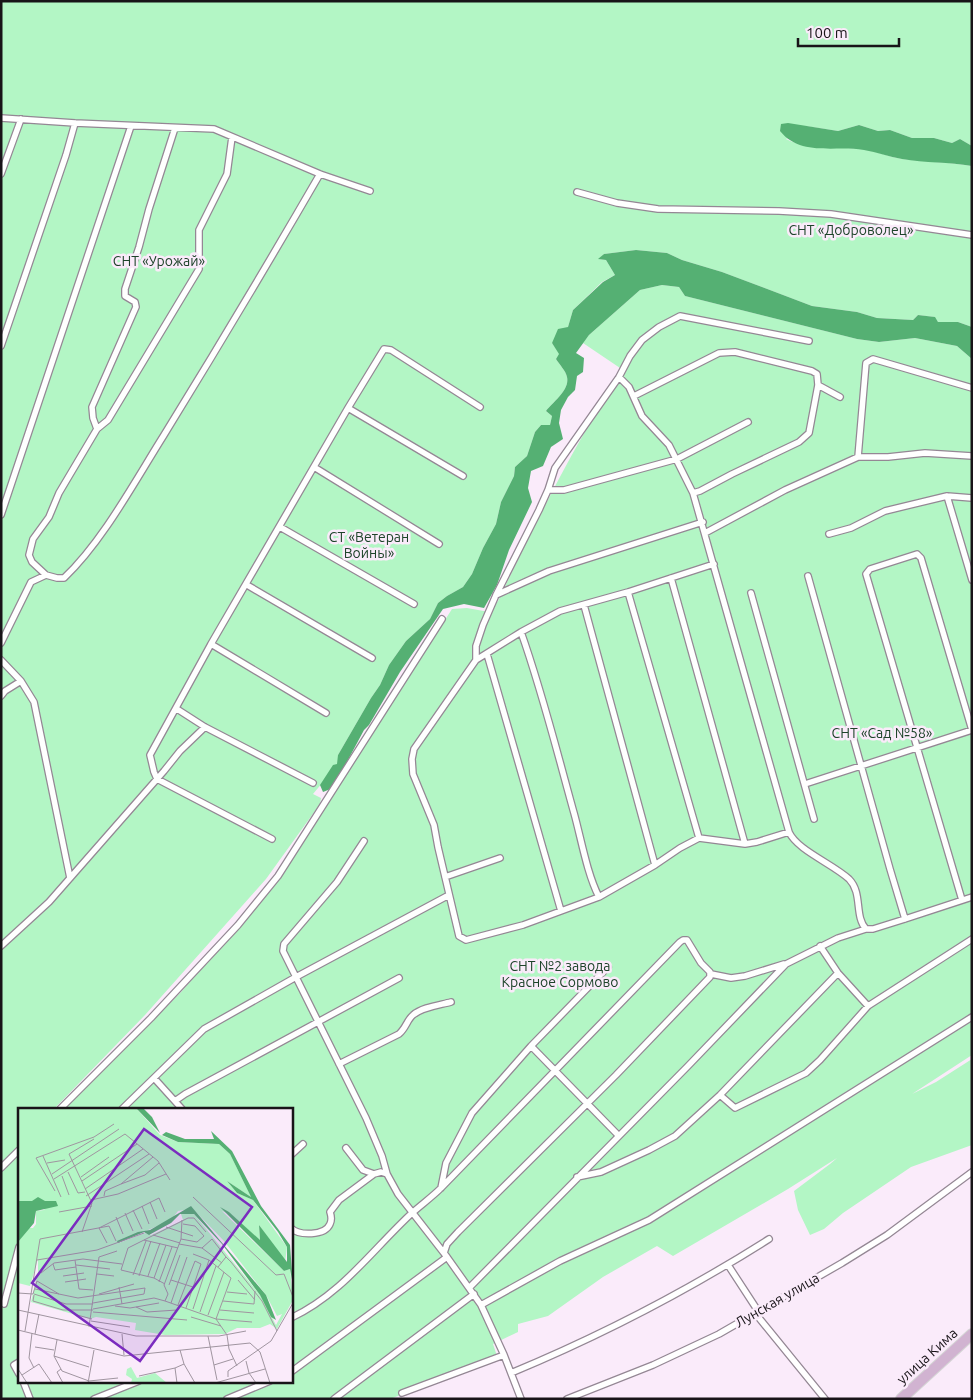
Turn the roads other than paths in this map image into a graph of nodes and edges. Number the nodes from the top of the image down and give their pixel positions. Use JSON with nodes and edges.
{"nodes":[{"id":1,"x":1,"y":118,"type":"edge"},
{"id":2,"x":21,"y":119,"type":"junction"},
{"id":3,"x":75,"y":123,"type":"junction"},
{"id":4,"x":131,"y":126,"type":"junction"},
{"id":5,"x":175,"y":128,"type":"junction"},
{"id":6,"x":232,"y":137,"type":"junction"},
{"id":7,"x":1,"y":174,"type":"edge"},
{"id":8,"x":320,"y":174,"type":"junction"},
{"id":9,"x":370,"y":191,"type":"dead end"},
{"id":10,"x":577,"y":192,"type":"dead end"},
{"id":11,"x":972,"y":235,"type":"edge"},
{"id":12,"x":809,"y":341,"type":"dead end"},
{"id":13,"x":1,"y":346,"type":"edge"},
{"id":14,"x":619,"y":377,"type":"junction"},
{"id":15,"x":818,"y":385,"type":"junction"},
{"id":16,"x":972,"y":388,"type":"edge"},
{"id":17,"x":634,"y":396,"type":"junction"},
{"id":18,"x":840,"y":397,"type":"dead end"},
{"id":19,"x":480,"y":407,"type":"dead end"},
{"id":20,"x":348,"y":408,"type":"junction"},
{"id":21,"x":748,"y":422,"type":"dead end"},
{"id":22,"x":97,"y":430,"type":"junction"},
{"id":23,"x":972,"y":456,"type":"edge"},
{"id":24,"x":858,"y":458,"type":"junction"},
{"id":25,"x":677,"y":459,"type":"junction"},
{"id":26,"x":314,"y":467,"type":"junction"},
{"id":27,"x":463,"y":476,"type":"dead end"},
{"id":28,"x":548,"y":490,"type":"junction"},
{"id":29,"x":693,"y":493,"type":"junction"},
{"id":30,"x":947,"y":496,"type":"junction"},
{"id":31,"x":972,"y":498,"type":"edge"},
{"id":32,"x":1,"y":515,"type":"edge"},
{"id":33,"x":703,"y":522,"type":"junction"},
{"id":34,"x":280,"y":527,"type":"junction"},
{"id":35,"x":705,"y":533,"type":"junction"},
{"id":36,"x":829,"y":534,"type":"dead end"},
{"id":37,"x":439,"y":544,"type":"dead end"},
{"id":38,"x":714,"y":564,"type":"junction"},
{"id":39,"x":46,"y":575,"type":"junction"},
{"id":40,"x":808,"y":576,"type":"dead end"},
{"id":41,"x":671,"y":578,"type":"junction"},
{"id":42,"x":972,"y":580,"type":"edge"},
{"id":43,"x":247,"y":585,"type":"junction"},
{"id":44,"x":628,"y":592,"type":"junction"},
{"id":45,"x":751,"y":593,"type":"dead end"},
{"id":46,"x":496,"y":595,"type":"junction"},
{"id":47,"x":414,"y":604,"type":"dead end"},
{"id":48,"x":584,"y":605,"type":"junction"},
{"id":49,"x":442,"y":619,"type":"dead end"},
{"id":50,"x":521,"y":632,"type":"junction"},
{"id":51,"x":1,"y":643,"type":"edge"},
{"id":52,"x":211,"y":644,"type":"junction"},
{"id":53,"x":488,"y":654,"type":"junction"},
{"id":54,"x":372,"y":658,"type":"dead end"},
{"id":55,"x":1,"y":660,"type":"edge"},
{"id":56,"x":476,"y":660,"type":"junction"},
{"id":57,"x":20,"y":681,"type":"junction"},
{"id":58,"x":1,"y":696,"type":"edge"},
{"id":59,"x":177,"y":709,"type":"junction"},
{"id":60,"x":326,"y":713,"type":"dead end"},
{"id":61,"x":205,"y":726,"type":"junction"},
{"id":62,"x":972,"y":730,"type":"edge"},
{"id":63,"x":917,"y":747,"type":"junction"},
{"id":64,"x":861,"y":766,"type":"junction"},
{"id":65,"x":157,"y":779,"type":"junction"},
{"id":66,"x":313,"y":783,"type":"dead end"},
{"id":67,"x":804,"y":784,"type":"junction"},
{"id":68,"x":814,"y":819,"type":"dead end"},
{"id":69,"x":789,"y":832,"type":"junction"},
{"id":70,"x":699,"y":838,"type":"junction"},
{"id":71,"x":272,"y":839,"type":"dead end"},
{"id":72,"x":364,"y":841,"type":"dead end"},
{"id":73,"x":745,"y":844,"type":"junction"},
{"id":74,"x":500,"y":858,"type":"dead end"},
{"id":75,"x":655,"y":865,"type":"junction"},
{"id":76,"x":445,"y":877,"type":"junction"},
{"id":77,"x":70,"y":878,"type":"junction"},
{"id":78,"x":449,"y":895,"type":"junction"},
{"id":79,"x":599,"y":897,"type":"junction"},
{"id":80,"x":972,"y":897,"type":"edge"},
{"id":81,"x":962,"y":900,"type":"junction"},
{"id":82,"x":562,"y":911,"type":"junction"},
{"id":83,"x":905,"y":919,"type":"junction"},
{"id":84,"x":866,"y":929,"type":"junction"},
{"id":85,"x":972,"y":939,"type":"edge"},
{"id":86,"x":1,"y":946,"type":"edge"},
{"id":87,"x":820,"y":946,"type":"junction"},
{"id":88,"x":786,"y":964,"type":"junction"},
{"id":89,"x":608,"y":967,"type":"dead end"},
{"id":90,"x":838,"y":973,"type":"junction"},
{"id":91,"x":711,"y":974,"type":"junction"},
{"id":92,"x":296,"y":977,"type":"junction"},
{"id":93,"x":400,"y":978,"type":"dead end"},
{"id":94,"x":451,"y":1002,"type":"dead end"},
{"id":95,"x":868,"y":1006,"type":"junction"},
{"id":96,"x":972,"y":1018,"type":"edge"},
{"id":97,"x":318,"y":1021,"type":"junction"},
{"id":98,"x":532,"y":1046,"type":"junction"},
{"id":99,"x":339,"y":1064,"type":"junction"},
{"id":100,"x":554,"y":1070,"type":"junction"},
{"id":101,"x":154,"y":1078,"type":"junction"},
{"id":102,"x":720,"y":1095,"type":"junction"},
{"id":103,"x":175,"y":1101,"type":"junction"},
{"id":104,"x":586,"y":1104,"type":"junction"},
{"id":105,"x":61,"y":1108,"type":"edge"},
{"id":106,"x":123,"y":1108,"type":"edge"},
{"id":107,"x":181,"y":1108,"type":"edge"},
{"id":108,"x":618,"y":1135,"type":"junction"},
{"id":109,"x":302,"y":1144,"type":"dead end"},
{"id":110,"x":346,"y":1148,"type":"dead end"},
{"id":111,"x":18,"y":1151,"type":"edge"},
{"id":112,"x":292,"y":1154,"type":"edge"},
{"id":113,"x":1,"y":1168,"type":"edge"},
{"id":114,"x":972,"y":1172,"type":"edge"},
{"id":115,"x":374,"y":1174,"type":"junction"},
{"id":116,"x":387,"y":1174,"type":"junction"},
{"id":117,"x":577,"y":1178,"type":"junction"},
{"id":118,"x":441,"y":1188,"type":"junction"},
{"id":119,"x":413,"y":1212,"type":"junction"},
{"id":120,"x":292,"y":1229,"type":"edge"},
{"id":121,"x":768,"y":1239,"type":"dead end"},
{"id":122,"x":18,"y":1251,"type":"edge"},
{"id":123,"x":446,"y":1255,"type":"junction"},
{"id":124,"x":728,"y":1265,"type":"junction"},
{"id":125,"x":469,"y":1288,"type":"junction"},
{"id":126,"x":474,"y":1294,"type":"junction"},
{"id":127,"x":4,"y":1304,"type":"dead end"},
{"id":128,"x":481,"y":1306,"type":"junction"},
{"id":129,"x":757,"y":1312,"type":"junction"},
{"id":130,"x":292,"y":1317,"type":"edge"},
{"id":131,"x":972,"y":1334,"type":"edge"},
{"id":132,"x":504,"y":1355,"type":"junction"},
{"id":133,"x":18,"y":1363,"type":"edge"},
{"id":134,"x":292,"y":1371,"type":"edge"},
{"id":135,"x":18,"y":1372,"type":"edge"},
{"id":136,"x":511,"y":1373,"type":"junction"},
{"id":137,"x":23,"y":1382,"type":"edge"},
{"id":138,"x":136,"y":1382,"type":"edge"},
{"id":139,"x":268,"y":1382,"type":"edge"},
{"id":140,"x":402,"y":1393,"type":"dead end"},
{"id":141,"x":30,"y":1399,"type":"edge"},
{"id":142,"x":94,"y":1399,"type":"edge"},
{"id":143,"x":227,"y":1399,"type":"edge"},
{"id":144,"x":334,"y":1399,"type":"edge"},
{"id":145,"x":521,"y":1399,"type":"edge"},
{"id":146,"x":567,"y":1399,"type":"edge"},
{"id":147,"x":825,"y":1399,"type":"edge"},
{"id":148,"x":901,"y":1399,"type":"edge"}],
"edges":[{"from":1,"to":2,"type":"street"},
{"from":2,"to":3,"type":"street"},
{"from":2,"to":7,"type":"street"},
{"from":3,"to":4,"type":"street"},
{"from":3,"to":13,"type":"street"},
{"from":4,"to":5,"type":"street"},
{"from":4,"to":32,"type":"street"},
{"from":5,"to":6,"type":"street"},
{"from":5,"to":22,"type":"street"},
{"from":6,"to":8,"type":"street"},
{"from":6,"to":22,"type":"street"},
{"from":8,"to":9,"type":"street"},
{"from":8,"to":39,"type":"street"},
{"from":10,"to":11,"type":"street"},
{"from":12,"to":14,"type":"street"},
{"from":14,"to":17,"type":"street"},
{"from":14,"to":28,"type":"street"},
{"from":15,"to":17,"type":"street"},
{"from":15,"to":18,"type":"street"},
{"from":15,"to":29,"type":"street"},
{"from":16,"to":24,"type":"street"},
{"from":17,"to":25,"type":"street"},
{"from":19,"to":20,"type":"street"},
{"from":20,"to":26,"type":"street"},
{"from":20,"to":27,"type":"street"},
{"from":21,"to":25,"type":"street"},
{"from":22,"to":39,"type":"street"},
{"from":23,"to":24,"type":"street"},
{"from":24,"to":35,"type":"street"},
{"from":25,"to":28,"type":"street"},
{"from":25,"to":29,"type":"street"},
{"from":26,"to":34,"type":"street"},
{"from":26,"to":37,"type":"street"},
{"from":28,"to":46,"type":"street"},
{"from":29,"to":33,"type":"street"},
{"from":30,"to":31,"type":"street"},
{"from":30,"to":36,"type":"street"},
{"from":30,"to":42,"type":"street"},
{"from":33,"to":35,"type":"street"},
{"from":33,"to":46,"type":"street"},
{"from":34,"to":43,"type":"street"},
{"from":34,"to":47,"type":"street"},
{"from":35,"to":38,"type":"street"},
{"from":38,"to":41,"type":"street"},
{"from":38,"to":69,"type":"street"},
{"from":39,"to":51,"type":"street"},
{"from":40,"to":64,"type":"street"},
{"from":41,"to":44,"type":"street"},
{"from":41,"to":73,"type":"street"},
{"from":43,"to":52,"type":"street"},
{"from":43,"to":54,"type":"street"},
{"from":44,"to":48,"type":"street"},
{"from":44,"to":70,"type":"street"},
{"from":45,"to":67,"type":"street"},
{"from":46,"to":56,"type":"street"},
{"from":48,"to":50,"type":"street"},
{"from":48,"to":75,"type":"street"},
{"from":49,"to":105,"type":"street"},
{"from":50,"to":53,"type":"street"},
{"from":50,"to":79,"type":"street"},
{"from":52,"to":59,"type":"street"},
{"from":52,"to":60,"type":"street"},
{"from":53,"to":56,"type":"street"},
{"from":53,"to":82,"type":"street"},
{"from":55,"to":57,"type":"street"},
{"from":56,"to":76,"type":"street"},
{"from":57,"to":58,"type":"street"},
{"from":57,"to":77,"type":"street"},
{"from":59,"to":61,"type":"street"},
{"from":59,"to":65,"type":"street"},
{"from":61,"to":65,"type":"street"},
{"from":61,"to":66,"type":"street"},
{"from":62,"to":63,"type":"street"},
{"from":62,"to":63,"type":"street"},
{"from":63,"to":64,"type":"street"},
{"from":63,"to":81,"type":"street"},
{"from":64,"to":67,"type":"street"},
{"from":64,"to":83,"type":"street"},
{"from":65,"to":71,"type":"street"},
{"from":65,"to":77,"type":"street"},
{"from":67,"to":68,"type":"street"},
{"from":69,"to":73,"type":"street"},
{"from":69,"to":84,"type":"street"},
{"from":70,"to":73,"type":"street"},
{"from":70,"to":75,"type":"street"},
{"from":72,"to":92,"type":"street"},
{"from":74,"to":76,"type":"street"},
{"from":75,"to":79,"type":"street"},
{"from":76,"to":78,"type":"street"},
{"from":77,"to":86,"type":"street"},
{"from":78,"to":82,"type":"street"},
{"from":78,"to":92,"type":"street"},
{"from":79,"to":82,"type":"street"},
{"from":80,"to":81,"type":"street"},
{"from":81,"to":83,"type":"street"},
{"from":83,"to":84,"type":"street"},
{"from":84,"to":87,"type":"street"},
{"from":85,"to":95,"type":"street"},
{"from":87,"to":88,"type":"street"},
{"from":87,"to":90,"type":"street"},
{"from":88,"to":91,"type":"street"},
{"from":88,"to":108,"type":"street"},
{"from":89,"to":98,"type":"street"},
{"from":90,"to":95,"type":"street"},
{"from":90,"to":102,"type":"street"},
{"from":91,"to":100,"type":"street"},
{"from":91,"to":104,"type":"street"},
{"from":92,"to":97,"type":"street"},
{"from":92,"to":101,"type":"street"},
{"from":93,"to":97,"type":"street"},
{"from":94,"to":99,"type":"street"},
{"from":95,"to":102,"type":"street"},
{"from":96,"to":128,"type":"street"},
{"from":97,"to":99,"type":"street"},
{"from":97,"to":103,"type":"street"},
{"from":98,"to":100,"type":"street"},
{"from":98,"to":118,"type":"street"},
{"from":99,"to":116,"type":"street"},
{"from":100,"to":104,"type":"street"},
{"from":100,"to":118,"type":"street"},
{"from":101,"to":103,"type":"street"},
{"from":101,"to":106,"type":"street"},
{"from":102,"to":117,"type":"street"},
{"from":103,"to":107,"type":"street"},
{"from":104,"to":108,"type":"street"},
{"from":104,"to":123,"type":"street"},
{"from":108,"to":117,"type":"street"},
{"from":109,"to":112,"type":"street"},
{"from":110,"to":115,"type":"street"},
{"from":111,"to":113,"type":"street"},
{"from":114,"to":129,"type":"street","name":"Лунская улица"},
{"from":115,"to":116,"type":"street"},
{"from":115,"to":120,"type":"street"},
{"from":116,"to":119,"type":"street"},
{"from":117,"to":125,"type":"street"},
{"from":118,"to":119,"type":"street"},
{"from":119,"to":123,"type":"street"},
{"from":119,"to":130,"type":"street"},
{"from":121,"to":124,"type":"street"},
{"from":122,"to":127,"type":"street"},
{"from":123,"to":125,"type":"street"},
{"from":123,"to":134,"type":"street"},
{"from":124,"to":129,"type":"street"},
{"from":124,"to":136,"type":"street"},
{"from":125,"to":126,"type":"street"},
{"from":126,"to":128,"type":"street"},
{"from":126,"to":144,"type":"street"},
{"from":128,"to":132,"type":"street"},
{"from":129,"to":146,"type":"street","name":"Лунская улица"},
{"from":129,"to":147,"type":"street"},
{"from":131,"to":148,"type":"main road","name":"улица Кима"},
{"from":132,"to":136,"type":"street"},
{"from":132,"to":140,"type":"street"},
{"from":133,"to":135,"type":"street"},
{"from":136,"to":145,"type":"street"},
{"from":137,"to":141,"type":"street"},
{"from":138,"to":142,"type":"street"},
{"from":139,"to":143,"type":"street"}]}
